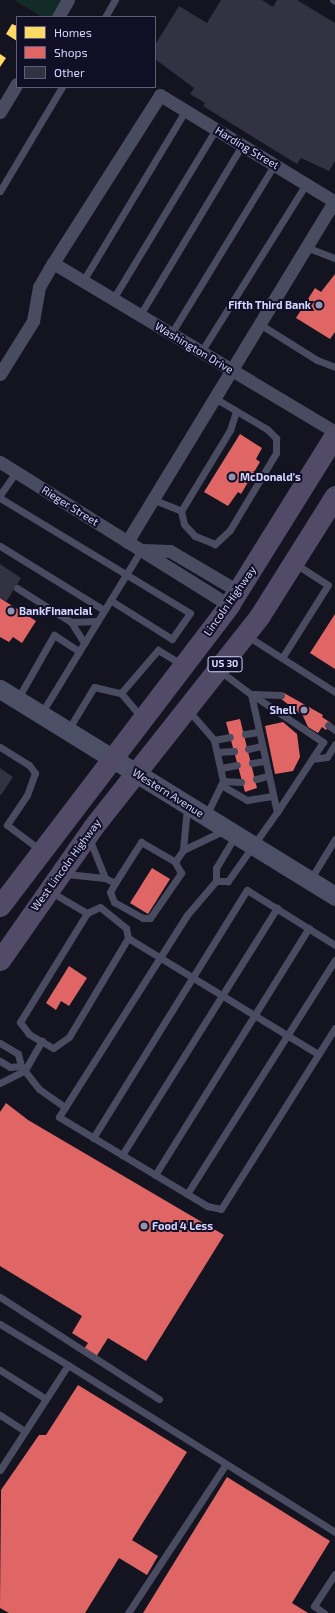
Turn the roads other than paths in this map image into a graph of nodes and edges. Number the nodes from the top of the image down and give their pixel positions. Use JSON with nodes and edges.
{"nodes":[{"id":1,"x":68,"y":0,"type":"edge"},
{"id":2,"x":115,"y":0,"type":"edge"},
{"id":3,"x":59,"y":16,"type":"edge"},
{"id":4,"x":106,"y":16,"type":"edge"},
{"id":5,"x":16,"y":86,"type":"edge"},
{"id":6,"x":61,"y":88,"type":"edge"},
{"id":7,"x":1,"y":110,"type":"edge"},
{"id":8,"x":185,"y":111,"type":"junction"},
{"id":9,"x":216,"y":129,"type":"junction"},
{"id":10,"x":242,"y":145,"type":"junction"},
{"id":11,"x":274,"y":164,"type":"junction"},
{"id":12,"x":306,"y":184,"type":"junction"},
{"id":13,"x":0,"y":191,"type":"edge"},
{"id":14,"x":335,"y":201,"type":"edge"},
{"id":15,"x":306,"y":247,"type":"junction"},
{"id":16,"x":335,"y":258,"type":"edge"},
{"id":17,"x":53,"y":263,"type":"junction"},
{"id":18,"x":83,"y":281,"type":"junction"},
{"id":19,"x":113,"y":299,"type":"junction"},
{"id":20,"x":140,"y":315,"type":"junction"},
{"id":21,"x":258,"y":323,"type":"junction"},
{"id":22,"x":170,"y":334,"type":"junction"},
{"id":23,"x":201,"y":352,"type":"junction"},
{"id":24,"x":335,"y":367,"type":"edge"},
{"id":25,"x":230,"y":369,"type":"junction"},
{"id":26,"x":0,"y":374,"type":"edge"},
{"id":27,"x":213,"y":397,"type":"junction"},
{"id":28,"x":236,"y":412,"type":"junction"},
{"id":29,"x":335,"y":434,"type":"edge"},
{"id":30,"x":0,"y":462,"type":"edge"},
{"id":31,"x":16,"y":472,"type":"junction"},
{"id":32,"x":335,"y":496,"type":"edge"},
{"id":33,"x":0,"y":497,"type":"edge"},
{"id":34,"x":152,"y":499,"type":"junction"},
{"id":35,"x":181,"y":511,"type":"junction"},
{"id":36,"x":127,"y":542,"type":"junction"},
{"id":37,"x":0,"y":546,"type":"edge"},
{"id":38,"x":141,"y":550,"type":"junction"},
{"id":39,"x":294,"y":562,"type":"junction"},
{"id":40,"x":126,"y":574,"type":"junction"},
{"id":41,"x":17,"y":588,"type":"dead end"},
{"id":42,"x":233,"y":598,"type":"junction"},
{"id":43,"x":110,"y":600,"type":"junction"},
{"id":44,"x":104,"y":610,"type":"junction"},
{"id":45,"x":97,"y":621,"type":"junction"},
{"id":46,"x":71,"y":622,"type":"junction"},
{"id":47,"x":246,"y":635,"type":"junction"},
{"id":48,"x":84,"y":643,"type":"junction"},
{"id":49,"x":80,"y":651,"type":"junction"},
{"id":50,"x":282,"y":658,"type":"junction"},
{"id":51,"x":185,"y":666,"type":"junction"},
{"id":52,"x":219,"y":671,"type":"junction"},
{"id":53,"x":0,"y":689,"type":"edge"},
{"id":54,"x":335,"y":692,"type":"edge"},
{"id":55,"x":121,"y":693,"type":"junction"},
{"id":56,"x":252,"y":694,"type":"junction"},
{"id":57,"x":281,"y":695,"type":"dead end"},
{"id":58,"x":17,"y":700,"type":"junction"},
{"id":59,"x":189,"y":711,"type":"junction"},
{"id":60,"x":41,"y":714,"type":"junction"},
{"id":61,"x":142,"y":719,"type":"junction"},
{"id":62,"x":328,"y":725,"type":"dead end"},
{"id":63,"x":335,"y":730,"type":"edge"},
{"id":64,"x":67,"y":731,"type":"junction"},
{"id":65,"x":258,"y":732,"type":"junction"},
{"id":66,"x":245,"y":734,"type":"dead end"},
{"id":67,"x":230,"y":737,"type":"dead end"},
{"id":68,"x":214,"y":740,"type":"junction"},
{"id":69,"x":335,"y":744,"type":"edge"},
{"id":70,"x":261,"y":746,"type":"junction"},
{"id":71,"x":0,"y":747,"type":"edge"},
{"id":72,"x":248,"y":748,"type":"dead end"},
{"id":73,"x":234,"y":751,"type":"dead end"},
{"id":74,"x":217,"y":752,"type":"junction"},
{"id":75,"x":111,"y":758,"type":"junction"},
{"id":76,"x":312,"y":759,"type":"junction"},
{"id":77,"x":264,"y":761,"type":"junction"},
{"id":78,"x":252,"y":763,"type":"dead end"},
{"id":79,"x":237,"y":765,"type":"dead end"},
{"id":80,"x":221,"y":768,"type":"junction"},
{"id":81,"x":137,"y":774,"type":"junction"},
{"id":82,"x":267,"y":776,"type":"junction"},
{"id":83,"x":256,"y":779,"type":"dead end"},
{"id":84,"x":241,"y":782,"type":"dead end"},
{"id":85,"x":222,"y":783,"type":"junction"},
{"id":86,"x":271,"y":796,"type":"junction"},
{"id":87,"x":187,"y":805,"type":"junction"},
{"id":88,"x":277,"y":812,"type":"junction"},
{"id":89,"x":206,"y":816,"type":"junction"},
{"id":90,"x":231,"y":832,"type":"junction"},
{"id":91,"x":88,"y":834,"type":"junction"},
{"id":92,"x":335,"y":839,"type":"edge"},
{"id":93,"x":253,"y":846,"type":"junction"},
{"id":94,"x":40,"y":849,"type":"junction"},
{"id":95,"x":183,"y":850,"type":"junction"},
{"id":96,"x":176,"y":862,"type":"junction"},
{"id":97,"x":105,"y":878,"type":"junction"},
{"id":98,"x":216,"y":880,"type":"junction"},
{"id":99,"x":310,"y":881,"type":"junction"},
{"id":100,"x":52,"y":882,"type":"junction"},
{"id":101,"x":115,"y":884,"type":"junction"},
{"id":102,"x":335,"y":896,"type":"edge"},
{"id":103,"x":0,"y":906,"type":"edge"},
{"id":104,"x":277,"y":908,"type":"junction"},
{"id":105,"x":87,"y":913,"type":"junction"},
{"id":106,"x":308,"y":928,"type":"junction"},
{"id":107,"x":128,"y":938,"type":"junction"},
{"id":108,"x":335,"y":945,"type":"edge"},
{"id":109,"x":159,"y":957,"type":"junction"},
{"id":110,"x":0,"y":960,"type":"edge"},
{"id":111,"x":335,"y":960,"type":"edge"},
{"id":112,"x":192,"y":977,"type":"junction"},
{"id":113,"x":222,"y":995,"type":"junction"},
{"id":114,"x":254,"y":1015,"type":"junction"},
{"id":115,"x":335,"y":1028,"type":"edge"},
{"id":116,"x":287,"y":1035,"type":"junction"},
{"id":117,"x":42,"y":1041,"type":"junction"},
{"id":118,"x":0,"y":1043,"type":"edge"},
{"id":119,"x":318,"y":1054,"type":"junction"},
{"id":120,"x":0,"y":1061,"type":"edge"},
{"id":121,"x":23,"y":1068,"type":"junction"},
{"id":122,"x":0,"y":1084,"type":"edge"},
{"id":123,"x":65,"y":1107,"type":"junction"},
{"id":124,"x":93,"y":1138,"type":"junction"},
{"id":125,"x":122,"y":1155,"type":"junction"},
{"id":126,"x":155,"y":1175,"type":"junction"},
{"id":127,"x":187,"y":1194,"type":"junction"},
{"id":128,"x":0,"y":1297,"type":"edge"},
{"id":129,"x":0,"y":1324,"type":"edge"},
{"id":130,"x":68,"y":1365,"type":"junction"},
{"id":131,"x":0,"y":1370,"type":"edge"},
{"id":132,"x":46,"y":1399,"type":"junction"},
{"id":133,"x":159,"y":1399,"type":"dead end"},
{"id":134,"x":0,"y":1415,"type":"edge"},
{"id":135,"x":25,"y":1431,"type":"junction"},
{"id":136,"x":2,"y":1460,"type":"edge"},
{"id":137,"x":226,"y":1464,"type":"junction"},
{"id":138,"x":0,"y":1470,"type":"edge"},
{"id":139,"x":335,"y":1532,"type":"edge"},
{"id":140,"x":335,"y":1574,"type":"edge"},
{"id":141,"x":128,"y":1613,"type":"edge"},
{"id":142,"x":324,"y":1613,"type":"edge"}],
"edges":[{"from":1,"to":3,"type":"street"},
{"from":2,"to":4,"type":"lane"},
{"from":5,"to":7,"type":"street"},
{"from":6,"to":13,"type":"lane"},
{"from":8,"to":9,"type":"street","name":"Harding Street"},
{"from":8,"to":17,"type":"street","name":"Harding Street"},
{"from":8,"to":18,"type":"lane"},
{"from":9,"to":10,"type":"street","name":"Harding Street"},
{"from":9,"to":19,"type":"lane"},
{"from":10,"to":11,"type":"street","name":"Harding Street"},
{"from":10,"to":20,"type":"lane"},
{"from":11,"to":12,"type":"street","name":"Harding Street"},
{"from":11,"to":22,"type":"lane"},
{"from":12,"to":14,"type":"street","name":"Harding Street"},
{"from":12,"to":23,"type":"lane"},
{"from":14,"to":15,"type":"street"},
{"from":15,"to":16,"type":"lane"},
{"from":15,"to":21,"type":"street"},
{"from":17,"to":18,"type":"street","name":"Washington Drive"},
{"from":17,"to":26,"type":"street"},
{"from":18,"to":19,"type":"street","name":"Washington Drive"},
{"from":19,"to":20,"type":"street","name":"Washington Drive"},
{"from":20,"to":22,"type":"street","name":"Washington Drive"},
{"from":21,"to":24,"type":"lane"},
{"from":21,"to":25,"type":"street"},
{"from":22,"to":23,"type":"street","name":"Washington Drive"},
{"from":23,"to":25,"type":"street","name":"Washington Drive"},
{"from":25,"to":27,"type":"street"},
{"from":25,"to":29,"type":"street","name":"Washington Drive"},
{"from":27,"to":28,"type":"lane"},
{"from":27,"to":34,"type":"street"},
{"from":28,"to":35,"type":"lane"},
{"from":28,"to":35,"type":"lane"},
{"from":29,"to":42,"type":"main road","name":"Lincoln Highway","number":"US 30"},
{"from":30,"to":31,"type":"street","name":"Rieger Street"},
{"from":31,"to":33,"type":"lane"},
{"from":31,"to":36,"type":"street","name":"Rieger Street"},
{"from":32,"to":39,"type":"main road","number":"US 30"},
{"from":33,"to":40,"type":"lane"},
{"from":34,"to":35,"type":"lane"},
{"from":34,"to":36,"type":"street"},
{"from":36,"to":38,"type":"street","name":"Rieger Street"},
{"from":37,"to":44,"type":"lane"},
{"from":38,"to":40,"type":"lane"},
{"from":38,"to":42,"type":"street","name":"Rieger Street"},
{"from":39,"to":47,"type":"main road","number":"US 30"},
{"from":39,"to":50,"type":"lane"},
{"from":40,"to":43,"type":"lane"},
{"from":40,"to":43,"type":"lane"},
{"from":41,"to":46,"type":"lane"},
{"from":42,"to":51,"type":"main road","name":"Lincoln Highway","number":"US 30"},
{"from":43,"to":44,"type":"lane"},
{"from":44,"to":45,"type":"lane"},
{"from":45,"to":46,"type":"lane"},
{"from":45,"to":48,"type":"lane"},
{"from":46,"to":48,"type":"lane"},
{"from":47,"to":50,"type":"lane"},
{"from":47,"to":52,"type":"main road","number":"US 30"},
{"from":48,"to":49,"type":"lane"},
{"from":49,"to":58,"type":"lane"},
{"from":49,"to":60,"type":"lane"},
{"from":50,"to":54,"type":"lane"},
{"from":51,"to":55,"type":"lane"},
{"from":51,"to":61,"type":"main road","name":"Lincoln Highway","number":"US 30"},
{"from":52,"to":56,"type":"lane"},
{"from":52,"to":59,"type":"main road","number":"US 30"},
{"from":53,"to":58,"type":"main road","name":"Western Avenue"},
{"from":55,"to":61,"type":"lane"},
{"from":55,"to":64,"type":"lane"},
{"from":56,"to":57,"type":"lane"},
{"from":56,"to":65,"type":"lane"},
{"from":56,"to":76,"type":"lane"},
{"from":58,"to":60,"type":"main road","name":"Western Avenue"},
{"from":59,"to":68,"type":"lane"},
{"from":59,"to":81,"type":"main road","number":"US 30"},
{"from":60,"to":64,"type":"main road","name":"Western Avenue"},
{"from":61,"to":75,"type":"main road","name":"Lincoln Highway","number":"US 30"},
{"from":62,"to":63,"type":"lane"},
{"from":64,"to":75,"type":"main road","name":"Western Avenue"},
{"from":65,"to":66,"type":"lane"},
{"from":65,"to":70,"type":"lane"},
{"from":67,"to":68,"type":"lane"},
{"from":68,"to":74,"type":"lane"},
{"from":69,"to":76,"type":"lane"},
{"from":70,"to":72,"type":"lane"},
{"from":70,"to":77,"type":"lane"},
{"from":71,"to":94,"type":"lane"},
{"from":73,"to":74,"type":"lane"},
{"from":74,"to":80,"type":"lane"},
{"from":75,"to":81,"type":"main road","name":"Western Avenue"},
{"from":75,"to":94,"type":"main road","number":"US 30"},
{"from":76,"to":88,"type":"lane"},
{"from":77,"to":78,"type":"lane"},
{"from":77,"to":82,"type":"lane"},
{"from":79,"to":80,"type":"lane"},
{"from":80,"to":85,"type":"lane"},
{"from":81,"to":87,"type":"main road","name":"Western Avenue"},
{"from":81,"to":91,"type":"main road","name":"West Lincoln Highway","number":"US 30"},
{"from":82,"to":83,"type":"lane"},
{"from":82,"to":86,"type":"lane"},
{"from":84,"to":85,"type":"lane"},
{"from":85,"to":86,"type":"lane"},
{"from":85,"to":89,"type":"lane"},
{"from":86,"to":88,"type":"lane"},
{"from":87,"to":89,"type":"main road","name":"Western Avenue"},
{"from":87,"to":95,"type":"lane"},
{"from":88,"to":93,"type":"lane"},
{"from":89,"to":90,"type":"main road","name":"Western Avenue"},
{"from":90,"to":93,"type":"main road","name":"Western Avenue"},
{"from":90,"to":95,"type":"lane"},
{"from":90,"to":98,"type":"lane"},
{"from":91,"to":97,"type":"lane"},
{"from":91,"to":100,"type":"main road","name":"West Lincoln Highway","number":"US 30"},
{"from":92,"to":99,"type":"lane"},
{"from":93,"to":98,"type":"lane"},
{"from":93,"to":99,"type":"main road","name":"Western Avenue"},
{"from":94,"to":103,"type":"main road","number":"US 30"},
{"from":95,"to":96,"type":"lane"},
{"from":96,"to":101,"type":"lane"},
{"from":96,"to":101,"type":"lane"},
{"from":97,"to":100,"type":"lane"},
{"from":97,"to":101,"type":"lane"},
{"from":98,"to":109,"type":"lane"},
{"from":99,"to":102,"type":"main road","name":"Western Avenue"},
{"from":100,"to":105,"type":"lane"},
{"from":100,"to":110,"type":"main road","name":"West Lincoln Highway","number":"US 30"},
{"from":104,"to":106,"type":"lane"},
{"from":104,"to":112,"type":"lane"},
{"from":104,"to":113,"type":"lane"},
{"from":105,"to":107,"type":"lane"},
{"from":105,"to":117,"type":"lane"},
{"from":106,"to":108,"type":"lane"},
{"from":106,"to":114,"type":"lane"},
{"from":107,"to":109,"type":"lane"},
{"from":107,"to":117,"type":"lane"},
{"from":109,"to":112,"type":"lane"},
{"from":109,"to":123,"type":"lane"},
{"from":111,"to":116,"type":"lane"},
{"from":112,"to":113,"type":"lane"},
{"from":112,"to":124,"type":"lane"},
{"from":113,"to":114,"type":"lane"},
{"from":113,"to":125,"type":"lane"},
{"from":114,"to":116,"type":"lane"},
{"from":114,"to":126,"type":"lane"},
{"from":115,"to":119,"type":"lane"},
{"from":116,"to":119,"type":"lane"},
{"from":116,"to":127,"type":"lane"},
{"from":117,"to":121,"type":"lane"},
{"from":118,"to":121,"type":"lane"},
{"from":119,"to":127,"type":"lane"},
{"from":120,"to":121,"type":"lane"},
{"from":121,"to":122,"type":"lane"},
{"from":121,"to":123,"type":"lane"},
{"from":123,"to":124,"type":"lane"},
{"from":124,"to":125,"type":"lane"},
{"from":125,"to":126,"type":"lane"},
{"from":126,"to":127,"type":"lane"},
{"from":128,"to":133,"type":"lane"},
{"from":129,"to":130,"type":"lane"},
{"from":130,"to":132,"type":"lane"},
{"from":130,"to":137,"type":"lane"},
{"from":131,"to":132,"type":"lane"},
{"from":132,"to":135,"type":"lane"},
{"from":134,"to":135,"type":"lane"},
{"from":135,"to":136,"type":"lane"},
{"from":136,"to":138,"type":"lane"},
{"from":137,"to":139,"type":"lane"},
{"from":137,"to":141,"type":"lane"},
{"from":140,"to":142,"type":"lane"}]}
